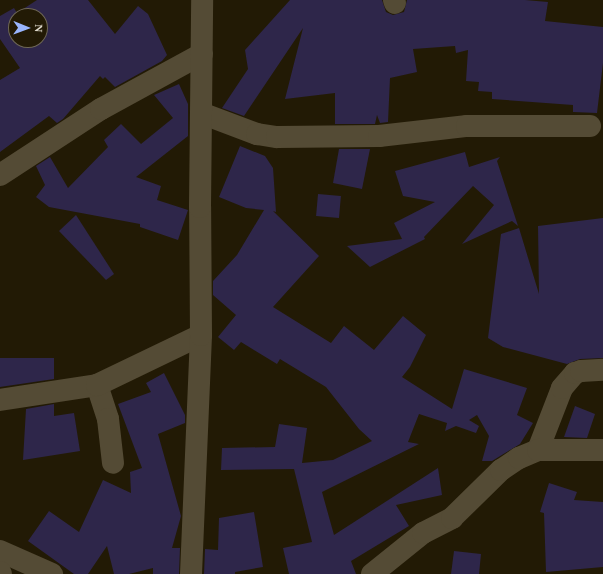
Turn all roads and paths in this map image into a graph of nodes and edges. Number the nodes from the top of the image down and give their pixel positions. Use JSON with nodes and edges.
{"nodes":[{"id":1,"x":202,"y":0,"type":"edge"},
{"id":2,"x":202,"y":54,"type":"junction"},
{"id":3,"x":201,"y":112,"type":"junction"},
{"id":4,"x":590,"y":126,"type":"dead end"},
{"id":5,"x":0,"y":175,"type":"edge"},
{"id":6,"x":201,"y":335,"type":"junction"},
{"id":7,"x":603,"y":370,"type":"edge"},
{"id":8,"x":97,"y":385,"type":"junction"},
{"id":9,"x":0,"y":400,"type":"edge"},
{"id":10,"x":538,"y":450,"type":"junction"},
{"id":11,"x":603,"y":450,"type":"edge"},
{"id":12,"x":113,"y":463,"type":"dead end"},
{"id":13,"x":0,"y":550,"type":"edge"},
{"id":14,"x":52,"y":574,"type":"edge"},
{"id":15,"x":190,"y":574,"type":"edge"},
{"id":16,"x":372,"y":574,"type":"edge"}],
"edges":[{"from":1,"to":2,"type":"street"},
{"from":2,"to":3,"type":"street"},
{"from":2,"to":5,"type":"street"},
{"from":3,"to":4,"type":"street"},
{"from":3,"to":6,"type":"street"},
{"from":6,"to":8,"type":"street"},
{"from":6,"to":15,"type":"street"},
{"from":7,"to":10,"type":"street"},
{"from":8,"to":9,"type":"street"},
{"from":8,"to":12,"type":"street"},
{"from":10,"to":11,"type":"street"},
{"from":10,"to":16,"type":"street"},
{"from":13,"to":14,"type":"street"}]}
